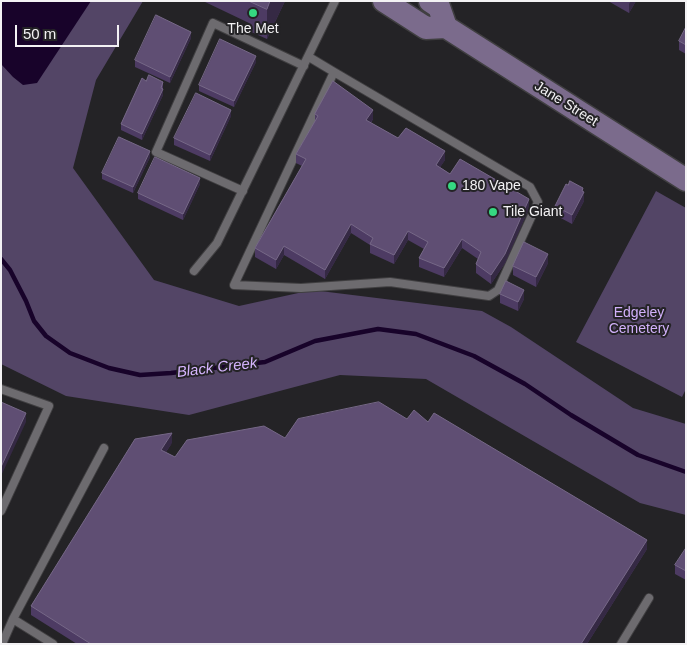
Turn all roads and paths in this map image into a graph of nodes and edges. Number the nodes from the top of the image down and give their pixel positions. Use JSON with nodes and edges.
{"nodes":[{"id":1,"x":336,"y":1,"type":"edge"},
{"id":2,"x":384,"y":1,"type":"edge"},
{"id":3,"x":430,"y":1,"type":"edge"},
{"id":4,"x":446,"y":27,"type":"junction"},
{"id":5,"x":308,"y":57,"type":"junction"},
{"id":6,"x":304,"y":66,"type":"junction"},
{"id":7,"x":334,"y":72,"type":"junction"},
{"id":8,"x":686,"y":180,"type":"edge"},
{"id":9,"x":243,"y":191,"type":"junction"},
{"id":10,"x":194,"y":271,"type":"dead end"},
{"id":11,"x":1,"y":389,"type":"edge"},
{"id":12,"x":104,"y":448,"type":"dead end"},
{"id":13,"x":1,"y":511,"type":"edge"},
{"id":14,"x":649,"y":598,"type":"dead end"},
{"id":15,"x":14,"y":619,"type":"junction"},
{"id":16,"x":2,"y":644,"type":"edge"},
{"id":17,"x":53,"y":644,"type":"edge"},
{"id":18,"x":620,"y":644,"type":"edge"}],
"edges":[{"from":1,"to":5,"type":"lane"},
{"from":2,"to":4,"type":"main road","name":"Jane Street"},
{"from":3,"to":4,"type":"main road"},
{"from":4,"to":8,"type":"main road","name":"Jane Street"},
{"from":5,"to":6,"type":"lane"},
{"from":5,"to":7,"type":"lane"},
{"from":6,"to":9,"type":"lane"},
{"from":6,"to":9,"type":"lane"},
{"from":7,"to":7,"type":"lane"},
{"from":9,"to":10,"type":"lane"},
{"from":11,"to":13,"type":"lane"},
{"from":12,"to":15,"type":"lane"},
{"from":14,"to":18,"type":"lane"},
{"from":15,"to":16,"type":"lane"},
{"from":15,"to":17,"type":"lane"}]}
